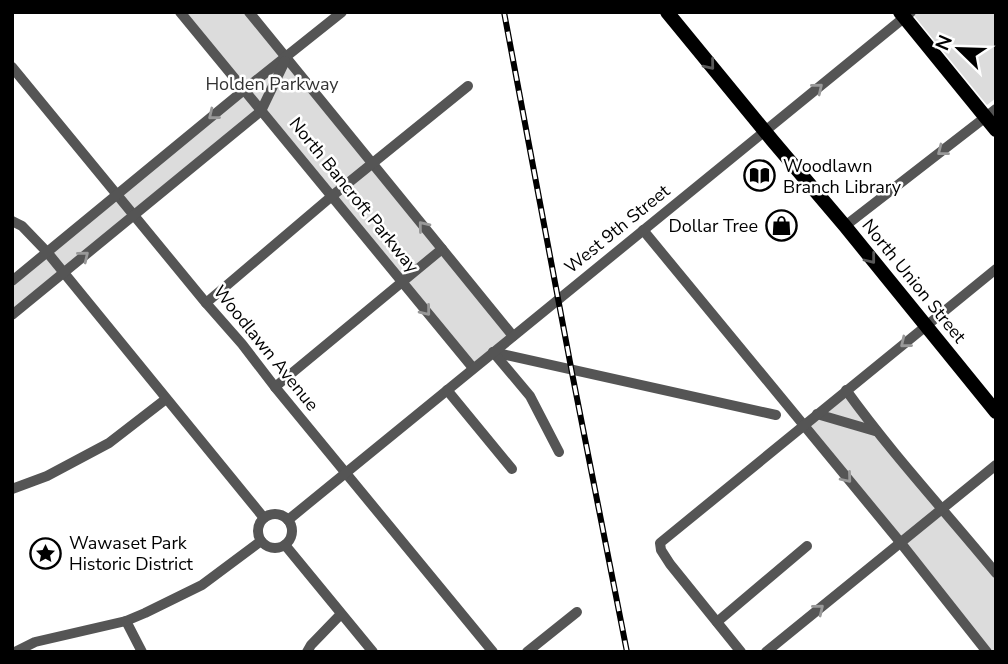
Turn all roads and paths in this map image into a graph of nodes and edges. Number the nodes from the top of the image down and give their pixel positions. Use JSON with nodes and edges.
{"nodes":[{"id":1,"x":180,"y":12,"type":"edge"},
{"id":2,"x":249,"y":12,"type":"edge"},
{"id":3,"x":342,"y":12,"type":"edge"},
{"id":4,"x":667,"y":12,"type":"edge"},
{"id":5,"x":905,"y":14,"type":"edge"},
{"id":6,"x":286,"y":58,"type":"junction"},
{"id":7,"x":12,"y":67,"type":"edge"},
{"id":8,"x":468,"y":86,"type":"dead end"},
{"id":9,"x":244,"y":90,"type":"junction"},
{"id":10,"x":261,"y":111,"type":"junction"},
{"id":11,"x":990,"y":113,"type":"edge"},
{"id":12,"x":996,"y":130,"type":"edge"},
{"id":13,"x":765,"y":131,"type":"junction"},
{"id":14,"x":373,"y":164,"type":"junction"},
{"id":15,"x":117,"y":194,"type":"junction"},
{"id":16,"x":332,"y":196,"type":"junction"},
{"id":17,"x":134,"y":215,"type":"junction"},
{"id":18,"x":12,"y":221,"type":"edge"},
{"id":19,"x":845,"y":226,"type":"junction"},
{"id":20,"x":643,"y":230,"type":"junction"},
{"id":21,"x":442,"y":249,"type":"junction"},
{"id":22,"x":47,"y":252,"type":"junction"},
{"id":23,"x":996,"y":269,"type":"edge"},
{"id":24,"x":64,"y":272,"type":"junction"},
{"id":25,"x":12,"y":281,"type":"edge"},
{"id":26,"x":402,"y":282,"type":"junction"},
{"id":27,"x":206,"y":303,"type":"junction"},
{"id":28,"x":12,"y":314,"type":"edge"},
{"id":29,"x":925,"y":326,"type":"junction"},
{"id":30,"x":513,"y":336,"type":"junction"},
{"id":31,"x":493,"y":352,"type":"junction"},
{"id":32,"x":473,"y":368,"type":"junction"},
{"id":33,"x":275,"y":387,"type":"junction"},
{"id":34,"x":447,"y":390,"type":"junction"},
{"id":35,"x":846,"y":390,"type":"junction"},
{"id":36,"x":166,"y":399,"type":"junction"},
{"id":37,"x":996,"y":412,"type":"edge"},
{"id":38,"x":817,"y":414,"type":"junction"},
{"id":39,"x":776,"y":415,"type":"dead end"},
{"id":40,"x":803,"y":425,"type":"junction"},
{"id":41,"x":875,"y":431,"type":"junction"},
{"id":42,"x":559,"y":452,"type":"dead end"},
{"id":43,"x":996,"y":465,"type":"edge"},
{"id":44,"x":512,"y":469,"type":"dead end"},
{"id":45,"x":346,"y":473,"type":"junction"},
{"id":46,"x":12,"y":489,"type":"edge"},
{"id":47,"x":943,"y":508,"type":"junction"},
{"id":48,"x":264,"y":518,"type":"junction"},
{"id":49,"x":288,"y":520,"type":"junction"},
{"id":50,"x":261,"y":541,"type":"junction"},
{"id":51,"x":900,"y":542,"type":"junction"},
{"id":52,"x":285,"y":545,"type":"junction"},
{"id":53,"x":807,"y":546,"type":"dead end"},
{"id":54,"x":996,"y":573,"type":"edge"},
{"id":55,"x":577,"y":612,"type":"dead end"},
{"id":56,"x":341,"y":614,"type":"junction"},
{"id":57,"x":126,"y":621,"type":"junction"},
{"id":58,"x":717,"y":622,"type":"junction"},
{"id":59,"x":15,"y":652,"type":"edge"},
{"id":60,"x":142,"y":652,"type":"edge"},
{"id":61,"x":307,"y":652,"type":"edge"},
{"id":62,"x":373,"y":652,"type":"edge"},
{"id":63,"x":493,"y":652,"type":"edge"},
{"id":64,"x":527,"y":652,"type":"edge"},
{"id":65,"x":741,"y":652,"type":"edge"},
{"id":66,"x":766,"y":652,"type":"edge"},
{"id":67,"x":987,"y":652,"type":"edge"}],
"edges":[{"from":1,"to":9,"type":"street","name":"North Bancroft Parkway"},
{"from":2,"to":6,"type":"street","name":"North Bancroft Parkway"},
{"from":3,"to":6,"type":"street"},
{"from":4,"to":13,"type":"main road","name":"North Union Street","one_way":true},
{"from":5,"to":11,"type":"main road"},
{"from":13,"to":5,"type":"street","name":"West 9th Street","one_way":true},
{"from":6,"to":9,"type":"street"},
{"from":6,"to":10,"type":"street"},
{"from":6,"to":14,"type":"street","name":"North Bancroft Parkway"},
{"from":7,"to":15,"type":"street","name":"Woodlawn Avenue"},
{"from":8,"to":14,"type":"street"},
{"from":9,"to":10,"type":"street","name":"North Bancroft Parkway"},
{"from":9,"to":15,"type":"street","one_way":true},
{"from":10,"to":16,"type":"street","name":"North Bancroft Parkway"},
{"from":10,"to":17,"type":"street"},
{"from":11,"to":12,"type":"main road"},
{"from":11,"to":19,"type":"street","one_way":true},
{"from":13,"to":19,"type":"main road","name":"North Union Street"},
{"from":13,"to":20,"type":"street","name":"West 9th Street"},
{"from":14,"to":16,"type":"street"},
{"from":21,"to":14,"type":"street","name":"North Bancroft Parkway","one_way":true},
{"from":15,"to":17,"type":"street","name":"Woodlawn Avenue"},
{"from":15,"to":22,"type":"street"},
{"from":16,"to":26,"type":"street","name":"North Bancroft Parkway"},
{"from":16,"to":27,"type":"street"},
{"from":24,"to":17,"type":"street","one_way":true},
{"from":17,"to":27,"type":"street","name":"Woodlawn Avenue"},
{"from":18,"to":22,"type":"street"},
{"from":19,"to":29,"type":"main road","name":"North Union Street","one_way":true},
{"from":20,"to":30,"type":"street","name":"West 9th Street"},
{"from":20,"to":40,"type":"street"},
{"from":21,"to":26,"type":"street"},
{"from":21,"to":30,"type":"street","name":"North Bancroft Parkway"},
{"from":22,"to":24,"type":"street"},
{"from":22,"to":25,"type":"street"},
{"from":23,"to":29,"type":"street"},
{"from":24,"to":28,"type":"street"},
{"from":24,"to":36,"type":"street"},
{"from":26,"to":32,"type":"street","name":"North Bancroft Parkway","one_way":true},
{"from":26,"to":33,"type":"street"},
{"from":27,"to":33,"type":"street","name":"Woodlawn Avenue"},
{"from":29,"to":35,"type":"street","one_way":true},
{"from":29,"to":37,"type":"main road","name":"North Union Street"},
{"from":30,"to":31,"type":"street","name":"West 9th Street"},
{"from":31,"to":32,"type":"street","name":"West 9th Street"},
{"from":31,"to":39,"type":"street"},
{"from":31,"to":42,"type":"street"},
{"from":32,"to":34,"type":"street","name":"West 9th Street"},
{"from":33,"to":45,"type":"street","name":"Woodlawn Avenue"},
{"from":34,"to":44,"type":"street"},
{"from":34,"to":45,"type":"street","name":"West 9th Street"},
{"from":35,"to":38,"type":"street"},
{"from":35,"to":41,"type":"street"},
{"from":36,"to":46,"type":"street"},
{"from":36,"to":48,"type":"street"},
{"from":38,"to":40,"type":"street"},
{"from":38,"to":41,"type":"street"},
{"from":40,"to":51,"type":"street","one_way":true},
{"from":40,"to":58,"type":"street"},
{"from":41,"to":47,"type":"street"},
{"from":43,"to":47,"type":"street"},
{"from":45,"to":49,"type":"street","name":"West 9th Street"},
{"from":45,"to":63,"type":"street","name":"Woodlawn Avenue"},
{"from":47,"to":51,"type":"street"},
{"from":47,"to":54,"type":"street"},
{"from":48,"to":49,"type":"street"},
{"from":48,"to":50,"type":"street"},
{"from":49,"to":52,"type":"street"},
{"from":50,"to":52,"type":"street"},
{"from":50,"to":57,"type":"street"},
{"from":66,"to":51,"type":"street","one_way":true},
{"from":51,"to":67,"type":"street"},
{"from":52,"to":56,"type":"street"},
{"from":53,"to":58,"type":"street"},
{"from":55,"to":64,"type":"street"},
{"from":56,"to":61,"type":"street"},
{"from":56,"to":62,"type":"street"},
{"from":57,"to":59,"type":"street"},
{"from":57,"to":60,"type":"street"},
{"from":58,"to":65,"type":"street"}]}
